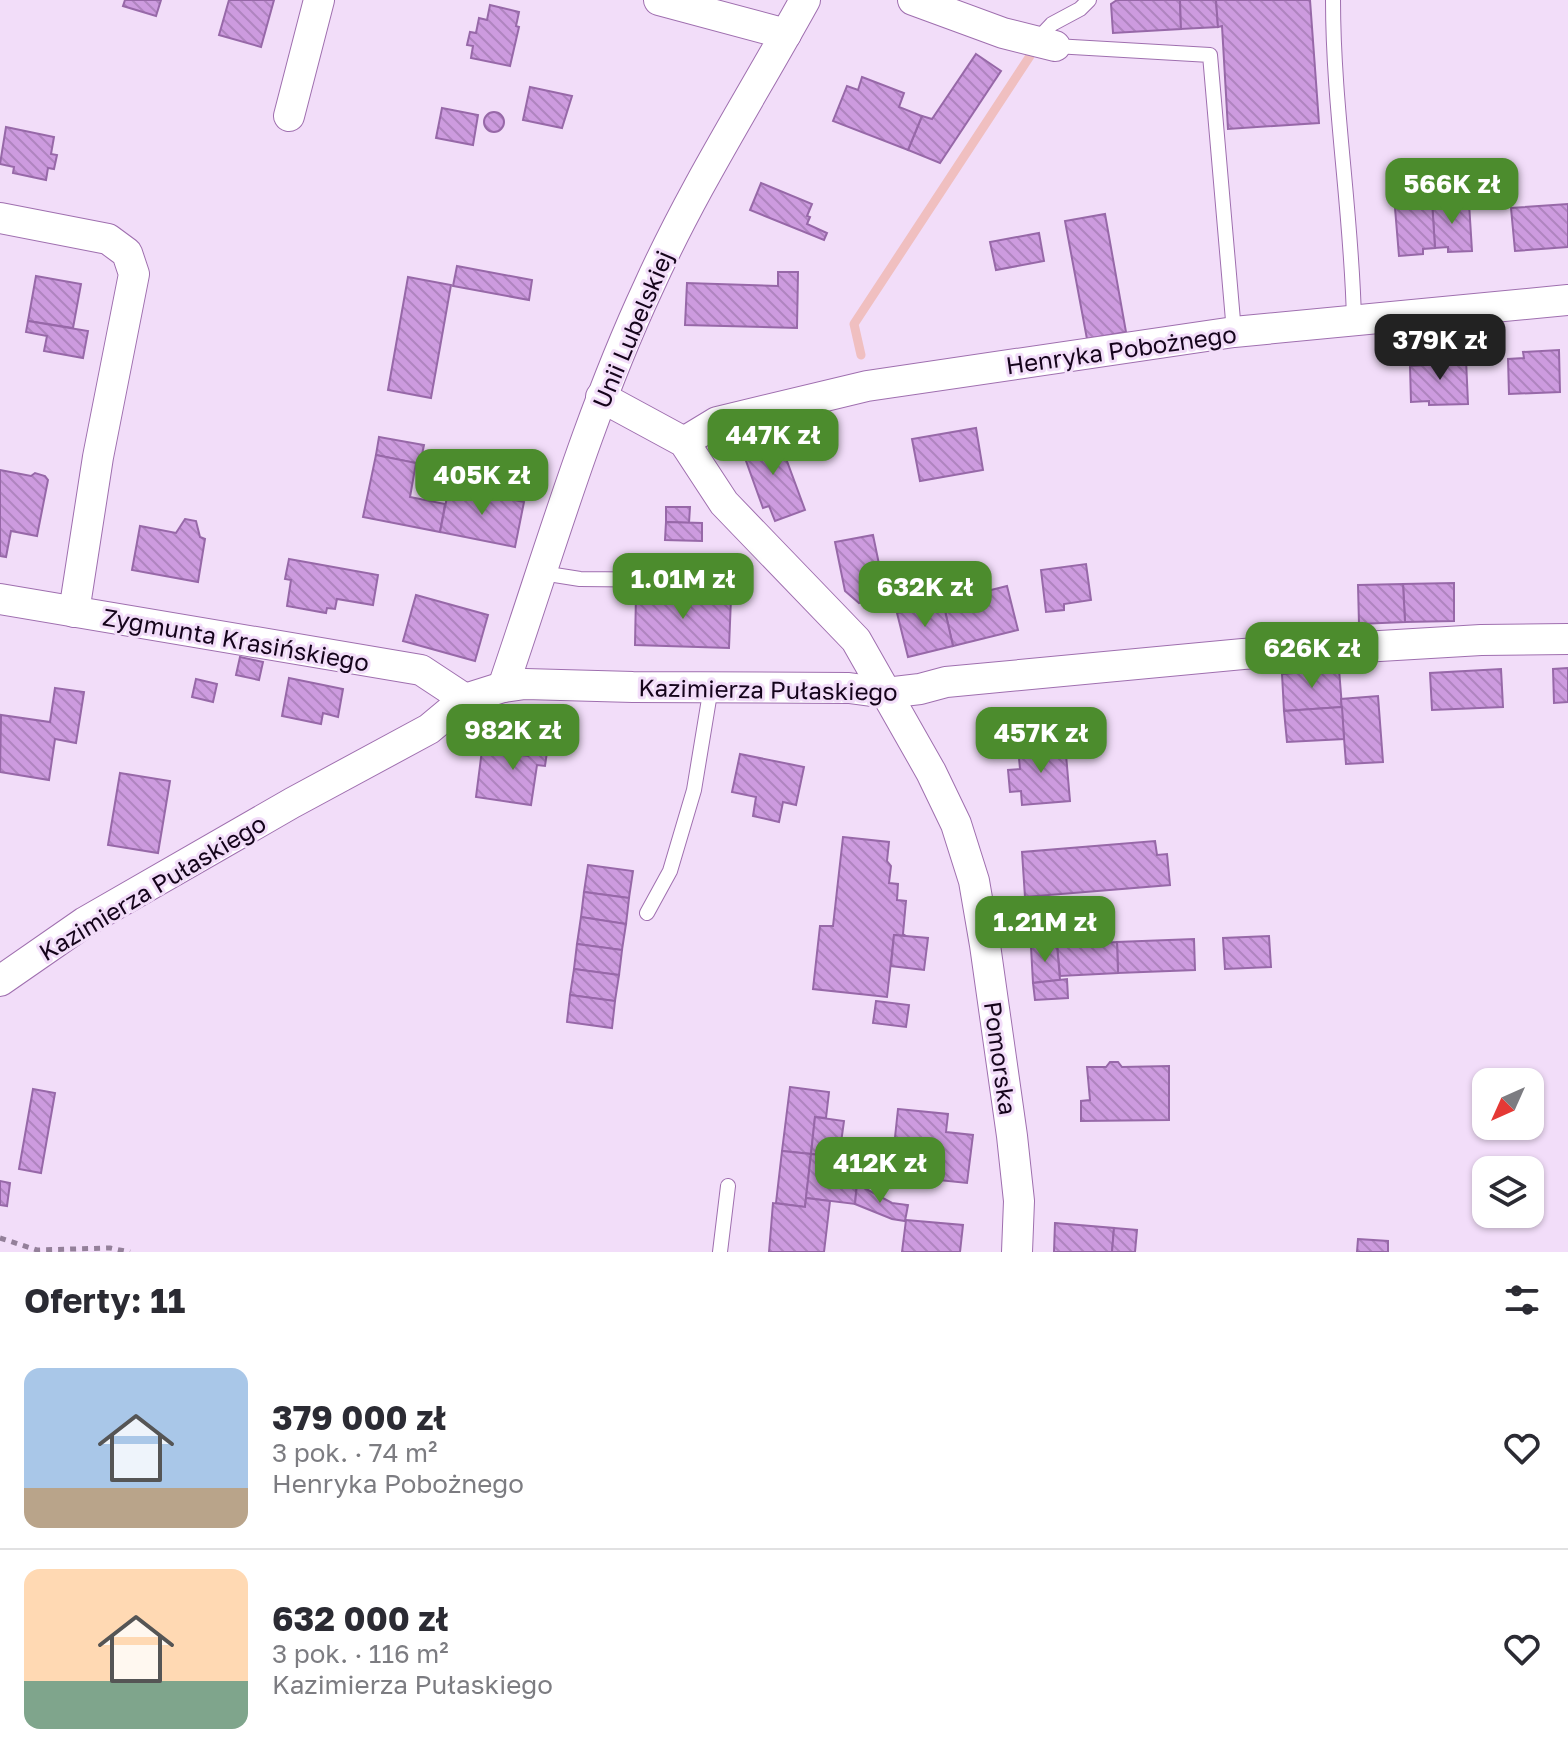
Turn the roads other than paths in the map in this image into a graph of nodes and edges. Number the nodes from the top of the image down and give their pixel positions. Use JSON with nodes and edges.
{"nodes":[{"id":1,"x":319,"y":0,"type":"edge"},
{"id":2,"x":659,"y":0,"type":"edge"},
{"id":3,"x":805,"y":0,"type":"edge"},
{"id":4,"x":913,"y":0,"type":"edge"},
{"id":5,"x":1089,"y":0,"type":"edge"},
{"id":6,"x":1333,"y":0,"type":"edge"},
{"id":7,"x":786,"y":34,"type":"junction"},
{"id":8,"x":1046,"y":44,"type":"junction"},
{"id":9,"x":289,"y":116,"type":"dead end"},
{"id":10,"x":0,"y":218,"type":"edge"},
{"id":11,"x":1568,"y":300,"type":"edge"},
{"id":12,"x":1354,"y":321,"type":"junction"},
{"id":13,"x":1234,"y":332,"type":"junction"},
{"id":14,"x":601,"y":397,"type":"junction"},
{"id":15,"x":684,"y":442,"type":"junction"},
{"id":16,"x":542,"y":573,"type":"junction"},
{"id":17,"x":679,"y":580,"type":"dead end"},
{"id":18,"x":0,"y":599,"type":"edge"},
{"id":19,"x":74,"y":612,"type":"junction"},
{"id":20,"x":1568,"y":639,"type":"edge"},
{"id":21,"x":503,"y":687,"type":"junction"},
{"id":22,"x":711,"y":687,"type":"junction"},
{"id":23,"x":886,"y":693,"type":"junction"},
{"id":24,"x":465,"y":699,"type":"junction"},
{"id":25,"x":647,"y":913,"type":"dead end"},
{"id":26,"x":0,"y":981,"type":"edge"},
{"id":27,"x":728,"y":1186,"type":"dead end"},
{"id":28,"x":720,"y":1252,"type":"edge"},
{"id":29,"x":1017,"y":1252,"type":"edge"}],
"edges":[{"from":1,"to":9,"type":"street"},
{"from":2,"to":7,"type":"street"},
{"from":3,"to":7,"type":"street","name":"Unii Lubelskiej"},
{"from":4,"to":8,"type":"street"},
{"from":5,"to":8,"type":"lane"},
{"from":6,"to":12,"type":"lane"},
{"from":7,"to":14,"type":"street","name":"Unii Lubelskiej"},
{"from":8,"to":13,"type":"lane"},
{"from":10,"to":19,"type":"street"},
{"from":11,"to":12,"type":"street","name":"Henryka Pobożnego"},
{"from":12,"to":13,"type":"street","name":"Henryka Pobożnego"},
{"from":13,"to":15,"type":"street","name":"Henryka Pobożnego"},
{"from":14,"to":15,"type":"street"},
{"from":14,"to":16,"type":"street","name":"Unii Lubelskiej"},
{"from":15,"to":23,"type":"street","name":"Pomorska"},
{"from":16,"to":17,"type":"lane"},
{"from":16,"to":21,"type":"street","name":"Unii Lubelskiej"},
{"from":18,"to":19,"type":"street","name":"Zygmunta Krasińskiego"},
{"from":19,"to":24,"type":"street","name":"Zygmunta Krasińskiego"},
{"from":20,"to":23,"type":"street","name":"Kazimierza Pułaskiego"},
{"from":21,"to":22,"type":"street","name":"Kazimierza Pułaskiego"},
{"from":21,"to":24,"type":"street","name":"Kazimierza Pułaskiego"},
{"from":22,"to":23,"type":"street","name":"Kazimierza Pułaskiego"},
{"from":22,"to":25,"type":"lane"},
{"from":23,"to":29,"type":"street","name":"Pomorska"},
{"from":24,"to":26,"type":"street","name":"Kazimierza Pułaskiego"},
{"from":27,"to":28,"type":"lane"}]}
